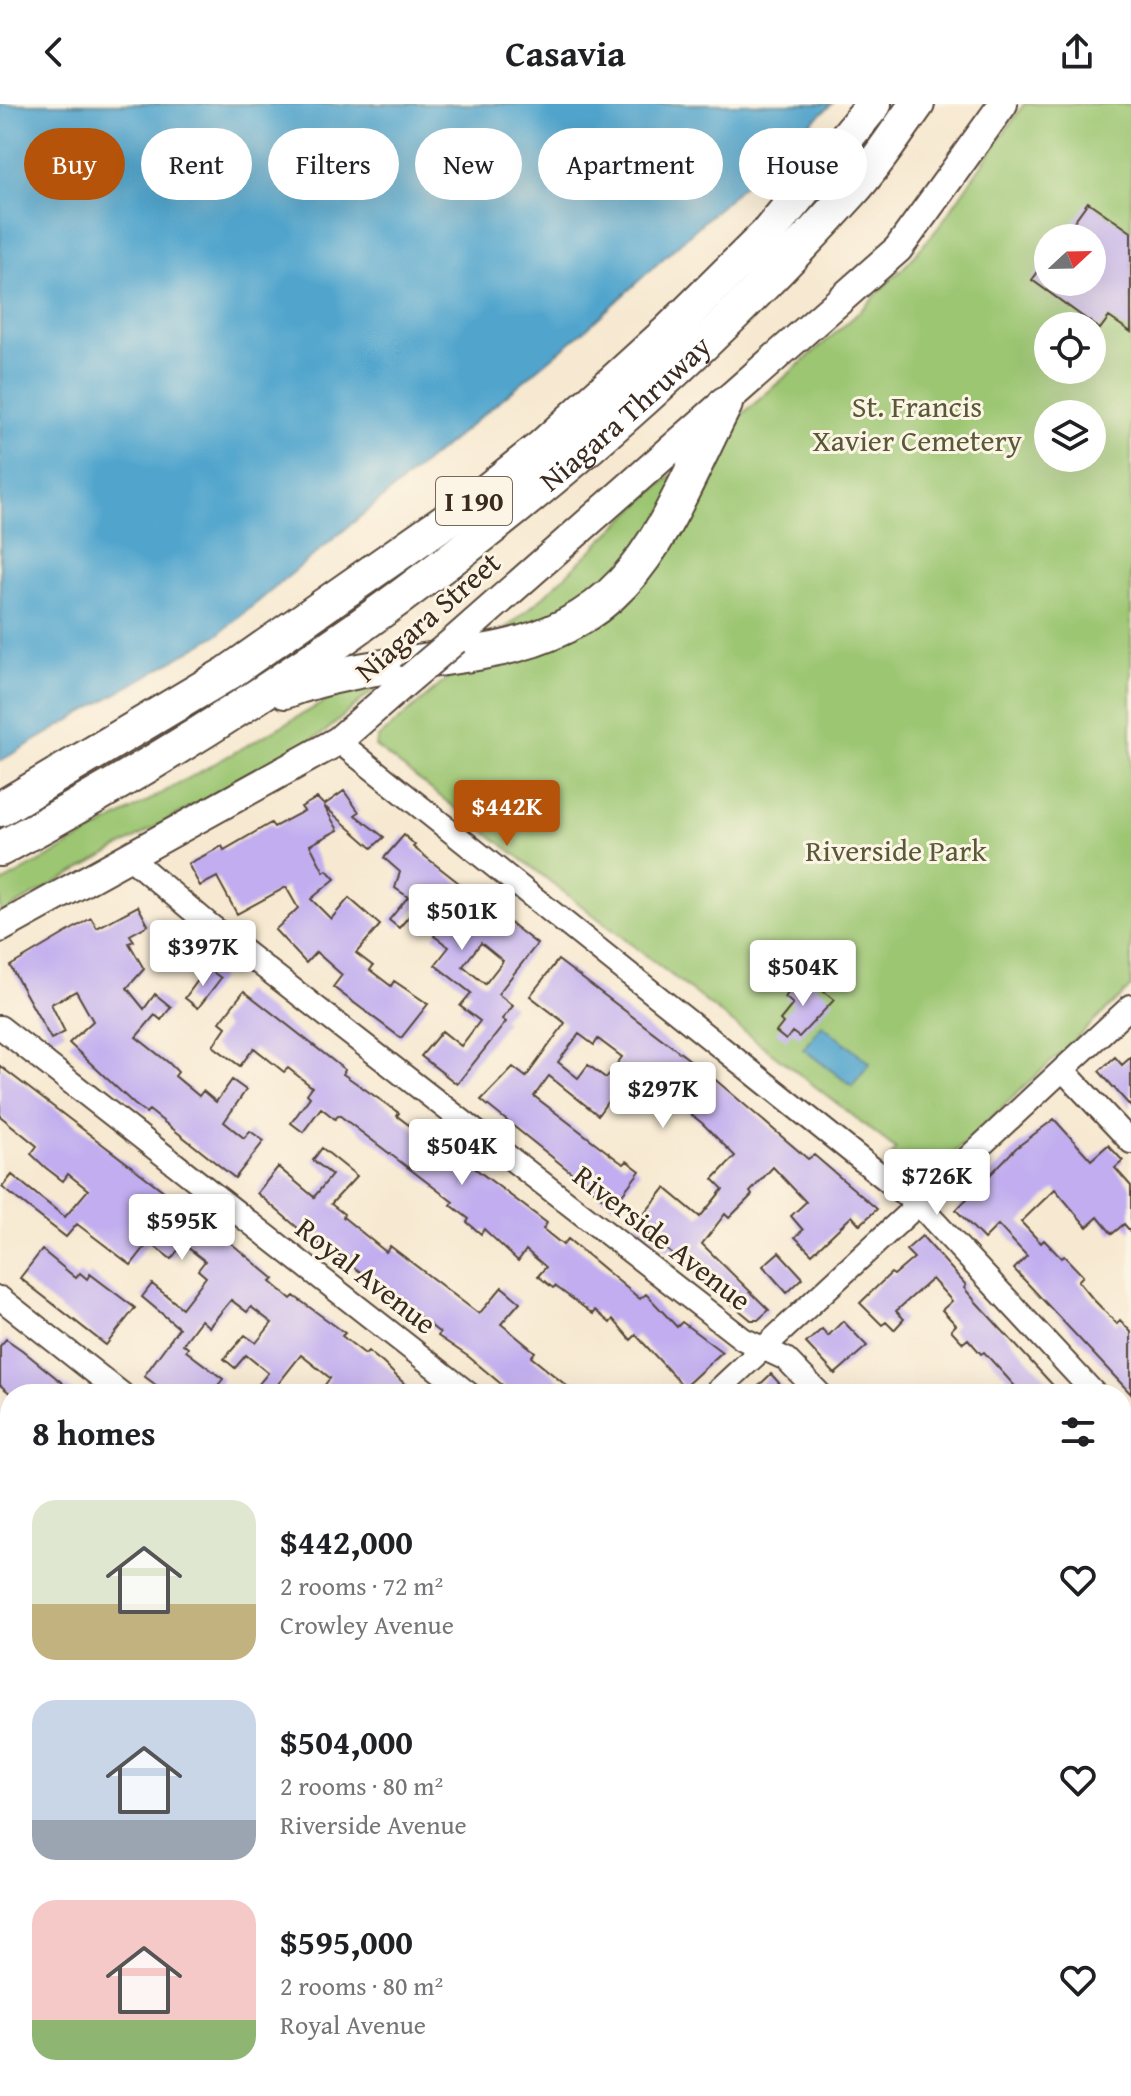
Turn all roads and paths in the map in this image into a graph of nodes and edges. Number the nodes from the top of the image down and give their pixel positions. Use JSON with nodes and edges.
{"nodes":[{"id":1,"x":874,"y":104,"type":"edge"},
{"id":2,"x":917,"y":104,"type":"edge"},
{"id":3,"x":1003,"y":104,"type":"edge"},
{"id":4,"x":725,"y":404,"type":"junction"},
{"id":5,"x":247,"y":705,"type":"junction"},
{"id":6,"x":338,"y":741,"type":"junction"},
{"id":7,"x":0,"y":809,"type":"edge"},
{"id":8,"x":0,"y":849,"type":"edge"},
{"id":9,"x":129,"y":857,"type":"junction"},
{"id":10,"x":0,"y":928,"type":"edge"},
{"id":11,"x":1131,"y":1006,"type":"edge"},
{"id":12,"x":0,"y":1027,"type":"edge"},
{"id":13,"x":1063,"y":1070,"type":"junction"},
{"id":14,"x":1131,"y":1142,"type":"edge"},
{"id":15,"x":917,"y":1204,"type":"junction"},
{"id":16,"x":0,"y":1298,"type":"edge"},
{"id":17,"x":764,"y":1348,"type":"junction"},
{"id":18,"x":109,"y":1384,"type":"edge"},
{"id":19,"x":456,"y":1384,"type":"edge"},
{"id":20,"x":725,"y":1384,"type":"edge"},
{"id":21,"x":810,"y":1384,"type":"edge"},
{"id":22,"x":1086,"y":1384,"type":"edge"}],
"edges":[{"from":1,"to":7,"type":"highway","name":"Niagara Thruway","number":"I 190"},
{"from":2,"to":5,"type":"highway","name":"Niagara Thruway","number":"I 190"},
{"from":3,"to":4,"type":"main road","name":"Niagara Street"},
{"from":4,"to":5,"type":"highway"},
{"from":4,"to":6,"type":"main road","name":"Niagara Street","bridge":true},
{"from":5,"to":8,"type":"highway","name":"Niagara Thruway","number":"I 190"},
{"from":6,"to":9,"type":"main road","name":"Niagara Street"},
{"from":6,"to":15,"type":"street"},
{"from":9,"to":10,"type":"main road","name":"Niagara Street"},
{"from":9,"to":17,"type":"street","name":"Riverside Avenue"},
{"from":11,"to":13,"type":"street"},
{"from":12,"to":19,"type":"street","name":"Royal Avenue"},
{"from":13,"to":14,"type":"street"},
{"from":13,"to":15,"type":"street"},
{"from":15,"to":17,"type":"street"},
{"from":15,"to":22,"type":"street"},
{"from":16,"to":18,"type":"street"},
{"from":17,"to":20,"type":"street"},
{"from":17,"to":21,"type":"street","name":"Riverside Avenue"}]}
